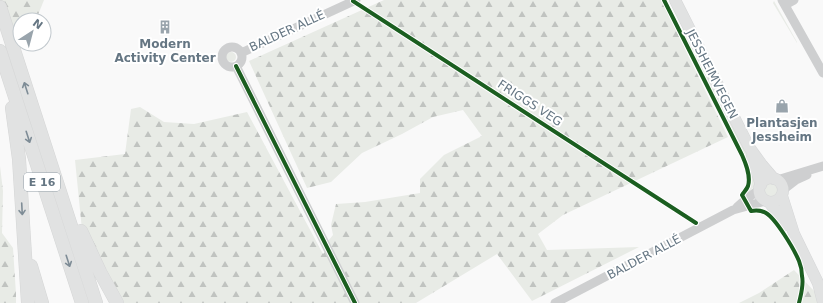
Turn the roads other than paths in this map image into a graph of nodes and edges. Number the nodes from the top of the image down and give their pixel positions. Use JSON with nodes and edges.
{"nodes":[{"id":1,"x":356,"y":0,"type":"edge"},
{"id":2,"x":675,"y":0,"type":"edge"},
{"id":3,"x":794,"y":0,"type":"edge"},
{"id":4,"x":784,"y":3,"type":"edge"},
{"id":5,"x":0,"y":7,"type":"edge"},
{"id":6,"x":241,"y":52,"type":"junction"},
{"id":7,"x":1,"y":56,"type":"edge"},
{"id":8,"x":236,"y":66,"type":"junction"},
{"id":9,"x":823,"y":73,"type":"edge"},
{"id":10,"x":43,"y":138,"type":"junction"},
{"id":11,"x":749,"y":147,"type":"junction"},
{"id":12,"x":823,"y":166,"type":"edge"},
{"id":13,"x":823,"y":172,"type":"edge"},
{"id":14,"x":775,"y":180,"type":"junction"},
{"id":15,"x":760,"y":187,"type":"junction"},
{"id":16,"x":782,"y":193,"type":"junction"},
{"id":17,"x":767,"y":201,"type":"junction"},
{"id":18,"x":733,"y":210,"type":"junction"},
{"id":19,"x":794,"y":234,"type":"junction"},
{"id":20,"x":24,"y":239,"type":"junction"},
{"id":21,"x":820,"y":286,"type":"edge"},
{"id":22,"x":823,"y":302,"type":"edge"},
{"id":23,"x":28,"y":303,"type":"edge"},
{"id":24,"x":42,"y":303,"type":"edge"},
{"id":25,"x":82,"y":303,"type":"edge"},
{"id":26,"x":96,"y":303,"type":"edge"},
{"id":27,"x":116,"y":303,"type":"edge"},
{"id":28,"x":355,"y":303,"type":"edge"},
{"id":29,"x":555,"y":303,"type":"edge"}],
"edges":[{"from":1,"to":6,"type":"street","name":"BALDER ALLÉ"},
{"from":2,"to":11,"type":"main road","name":"JESSHEIMVEGEN"},
{"from":3,"to":4,"type":"street"},
{"from":4,"to":9,"type":"street"},
{"from":10,"to":5,"type":"highway","number":"E 16","one_way":true},
{"from":6,"to":8,"type":"street"},
{"from":6,"to":8,"type":"street"},
{"from":7,"to":20,"type":"highway","number":"E 16","one_way":true},
{"from":7,"to":25,"type":"highway","number":"E 16","one_way":true},
{"from":8,"to":28,"type":"street"},
{"from":10,"to":26,"type":"highway","number":"E 16"},
{"from":10,"to":27,"type":"highway","number":"E 16"},
{"from":11,"to":14,"type":"main road","name":"JESSHEIMVEGEN"},
{"from":11,"to":15,"type":"main road","name":"JESSHEIMVEGEN"},
{"from":12,"to":14,"type":"street"},
{"from":13,"to":16,"type":"street"},
{"from":14,"to":15,"type":"main road"},
{"from":14,"to":16,"type":"main road"},
{"from":15,"to":17,"type":"main road"},
{"from":15,"to":18,"type":"street","name":"BALDER ALLÉ"},
{"from":16,"to":17,"type":"main road"},
{"from":16,"to":19,"type":"main road"},
{"from":17,"to":18,"type":"street","name":"BALDER ALLÉ"},
{"from":17,"to":19,"type":"main road"},
{"from":18,"to":29,"type":"street","name":"BALDER ALLÉ"},
{"from":19,"to":21,"type":"main road"},
{"from":20,"to":23,"type":"highway","number":"E 16"},
{"from":20,"to":24,"type":"highway","number":"E 16"},
{"from":21,"to":22,"type":"main road"}]}
